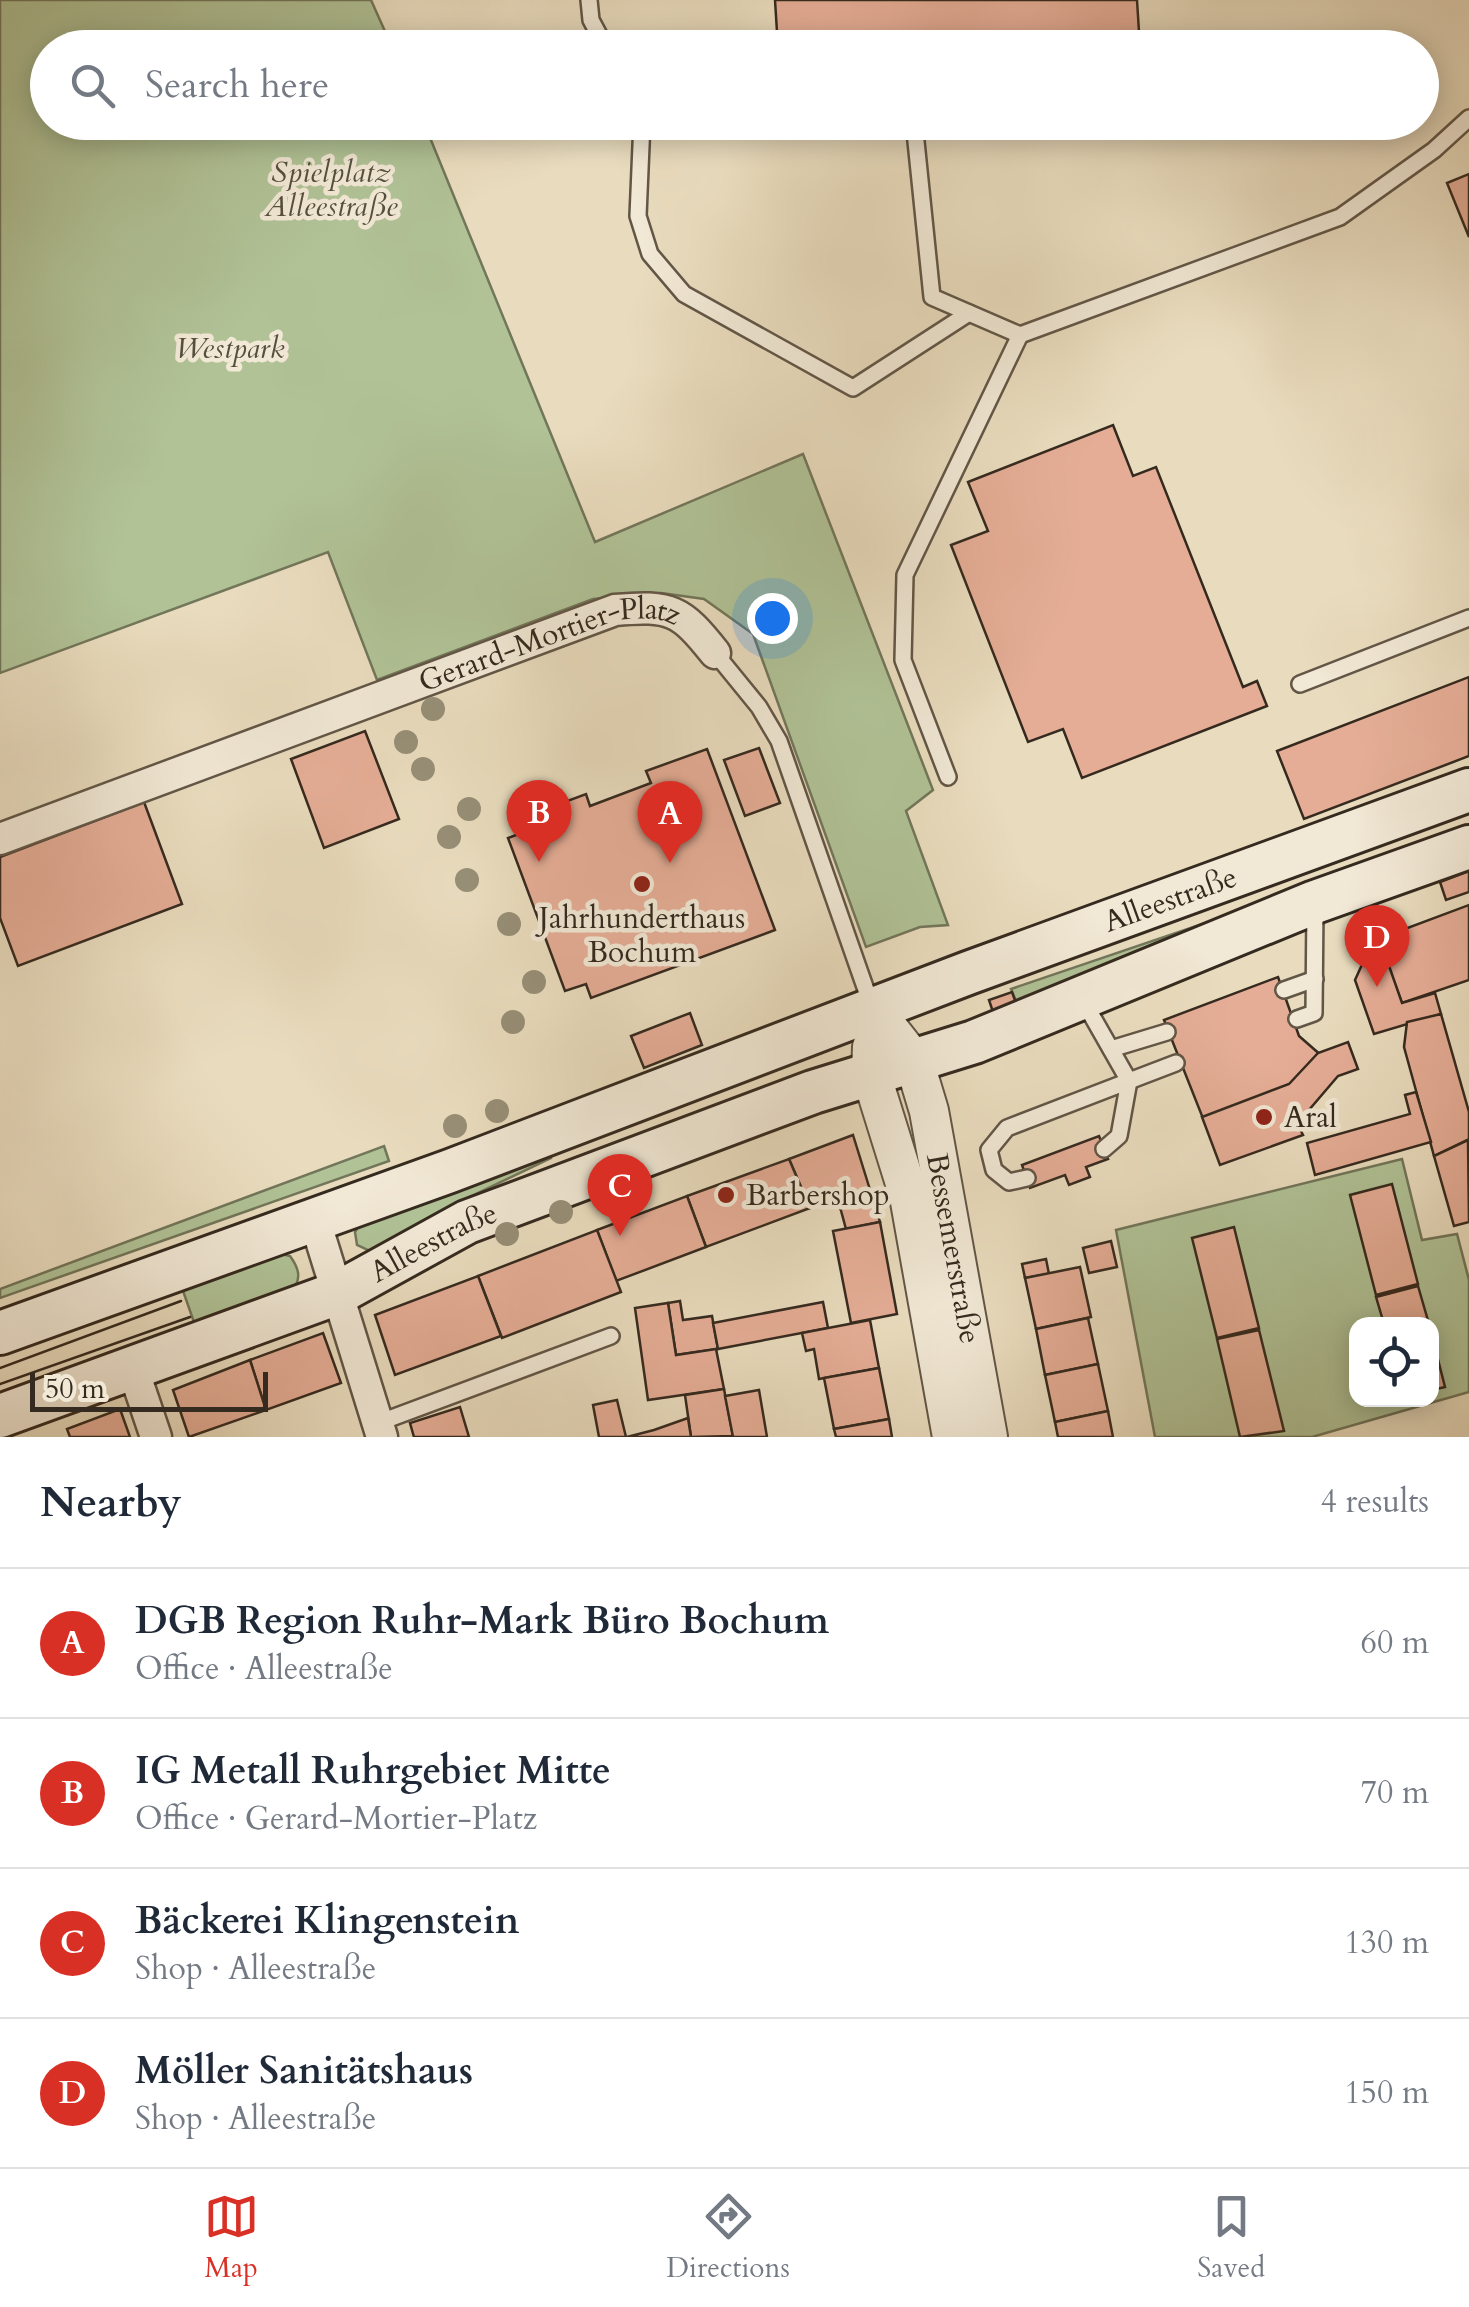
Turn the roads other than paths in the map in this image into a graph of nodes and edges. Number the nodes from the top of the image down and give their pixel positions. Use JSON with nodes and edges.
{"nodes":[{"id":1,"x":589,"y":0,"type":"edge"},
{"id":2,"x":596,"y":30,"type":"edge"},
{"id":3,"x":1469,"y":118,"type":"edge"},
{"id":4,"x":641,"y":140,"type":"edge"},
{"id":5,"x":916,"y":140,"type":"edge"},
{"id":6,"x":969,"y":313,"type":"junction"},
{"id":7,"x":1020,"y":335,"type":"junction"},
{"id":8,"x":1469,"y":618,"type":"edge"},
{"id":9,"x":716,"y":653,"type":"joint"},
{"id":10,"x":1300,"y":684,"type":"dead end"},
{"id":11,"x":948,"y":777,"type":"dead end"},
{"id":12,"x":1469,"y":790,"type":"edge"},
{"id":13,"x":0,"y":838,"type":"edge"},
{"id":14,"x":1469,"y":848,"type":"edge"},
{"id":15,"x":1315,"y":902,"type":"junction"},
{"id":16,"x":1315,"y":979,"type":"junction"},
{"id":17,"x":1284,"y":990,"type":"dead end"},
{"id":18,"x":1082,"y":999,"type":"junction"},
{"id":19,"x":873,"y":1009,"type":"junction"},
{"id":20,"x":1296,"y":1020,"type":"dead end"},
{"id":21,"x":1167,"y":1032,"type":"dead end"},
{"id":22,"x":1111,"y":1048,"type":"junction"},
{"id":23,"x":914,"y":1061,"type":"junction"},
{"id":24,"x":1176,"y":1064,"type":"dead end"},
{"id":25,"x":870,"y":1074,"type":"junction"},
{"id":26,"x":1129,"y":1081,"type":"junction"},
{"id":27,"x":1104,"y":1149,"type":"dead end"},
{"id":28,"x":1027,"y":1178,"type":"dead end"},
{"id":29,"x":315,"y":1221,"type":"junction"},
{"id":30,"x":338,"y":1293,"type":"junction"},
{"id":31,"x":0,"y":1333,"type":"edge"},
{"id":32,"x":610,"y":1336,"type":"dead end"},
{"id":33,"x":134,"y":1368,"type":"junction"},
{"id":34,"x":0,"y":1416,"type":"edge"},
{"id":35,"x":380,"y":1430,"type":"edge"},
{"id":36,"x":156,"y":1437,"type":"edge"},
{"id":37,"x":952,"y":1437,"type":"edge"},
{"id":38,"x":988,"y":1437,"type":"edge"}],
"edges":[{"from":1,"to":2,"type":"lane"},
{"from":3,"to":7,"type":"lane"},
{"from":4,"to":6,"type":"lane"},
{"from":5,"to":6,"type":"lane"},
{"from":6,"to":7,"type":"lane"},
{"from":7,"to":11,"type":"lane"},
{"from":8,"to":10,"type":"lane"},
{"from":9,"to":13,"type":"street","name":"Gerard-Mortier-Platz"},
{"from":9,"to":19,"type":"lane","name":"Gerard-Mortier-Platz"},
{"from":12,"to":19,"type":"main road","name":"Alleestraße"},
{"from":14,"to":15,"type":"main road","name":"Alleestraße"},
{"from":15,"to":16,"type":"lane"},
{"from":15,"to":18,"type":"main road","name":"Alleestraße"},
{"from":16,"to":17,"type":"lane"},
{"from":16,"to":20,"type":"lane"},
{"from":18,"to":22,"type":"lane"},
{"from":18,"to":23,"type":"main road","name":"Alleestraße"},
{"from":19,"to":23,"type":"street"},
{"from":19,"to":25,"type":"street"},
{"from":19,"to":29,"type":"main road","name":"Alleestraße"},
{"from":21,"to":22,"type":"lane"},
{"from":22,"to":26,"type":"lane"},
{"from":23,"to":25,"type":"main road","name":"Alleestraße"},
{"from":23,"to":38,"type":"street","name":"Bessemerstraße"},
{"from":24,"to":26,"type":"lane"},
{"from":25,"to":30,"type":"main road","name":"Alleestraße"},
{"from":25,"to":37,"type":"street","name":"Bessemerstraße"},
{"from":26,"to":27,"type":"lane"},
{"from":26,"to":28,"type":"lane"},
{"from":29,"to":30,"type":"street"},
{"from":29,"to":31,"type":"main road","name":"Alleestraße"},
{"from":30,"to":33,"type":"main road","name":"Alleestraße"},
{"from":30,"to":35,"type":"street"},
{"from":32,"to":35,"type":"lane"},
{"from":33,"to":34,"type":"main road","name":"Alleestraße"},
{"from":33,"to":36,"type":"street"}]}
